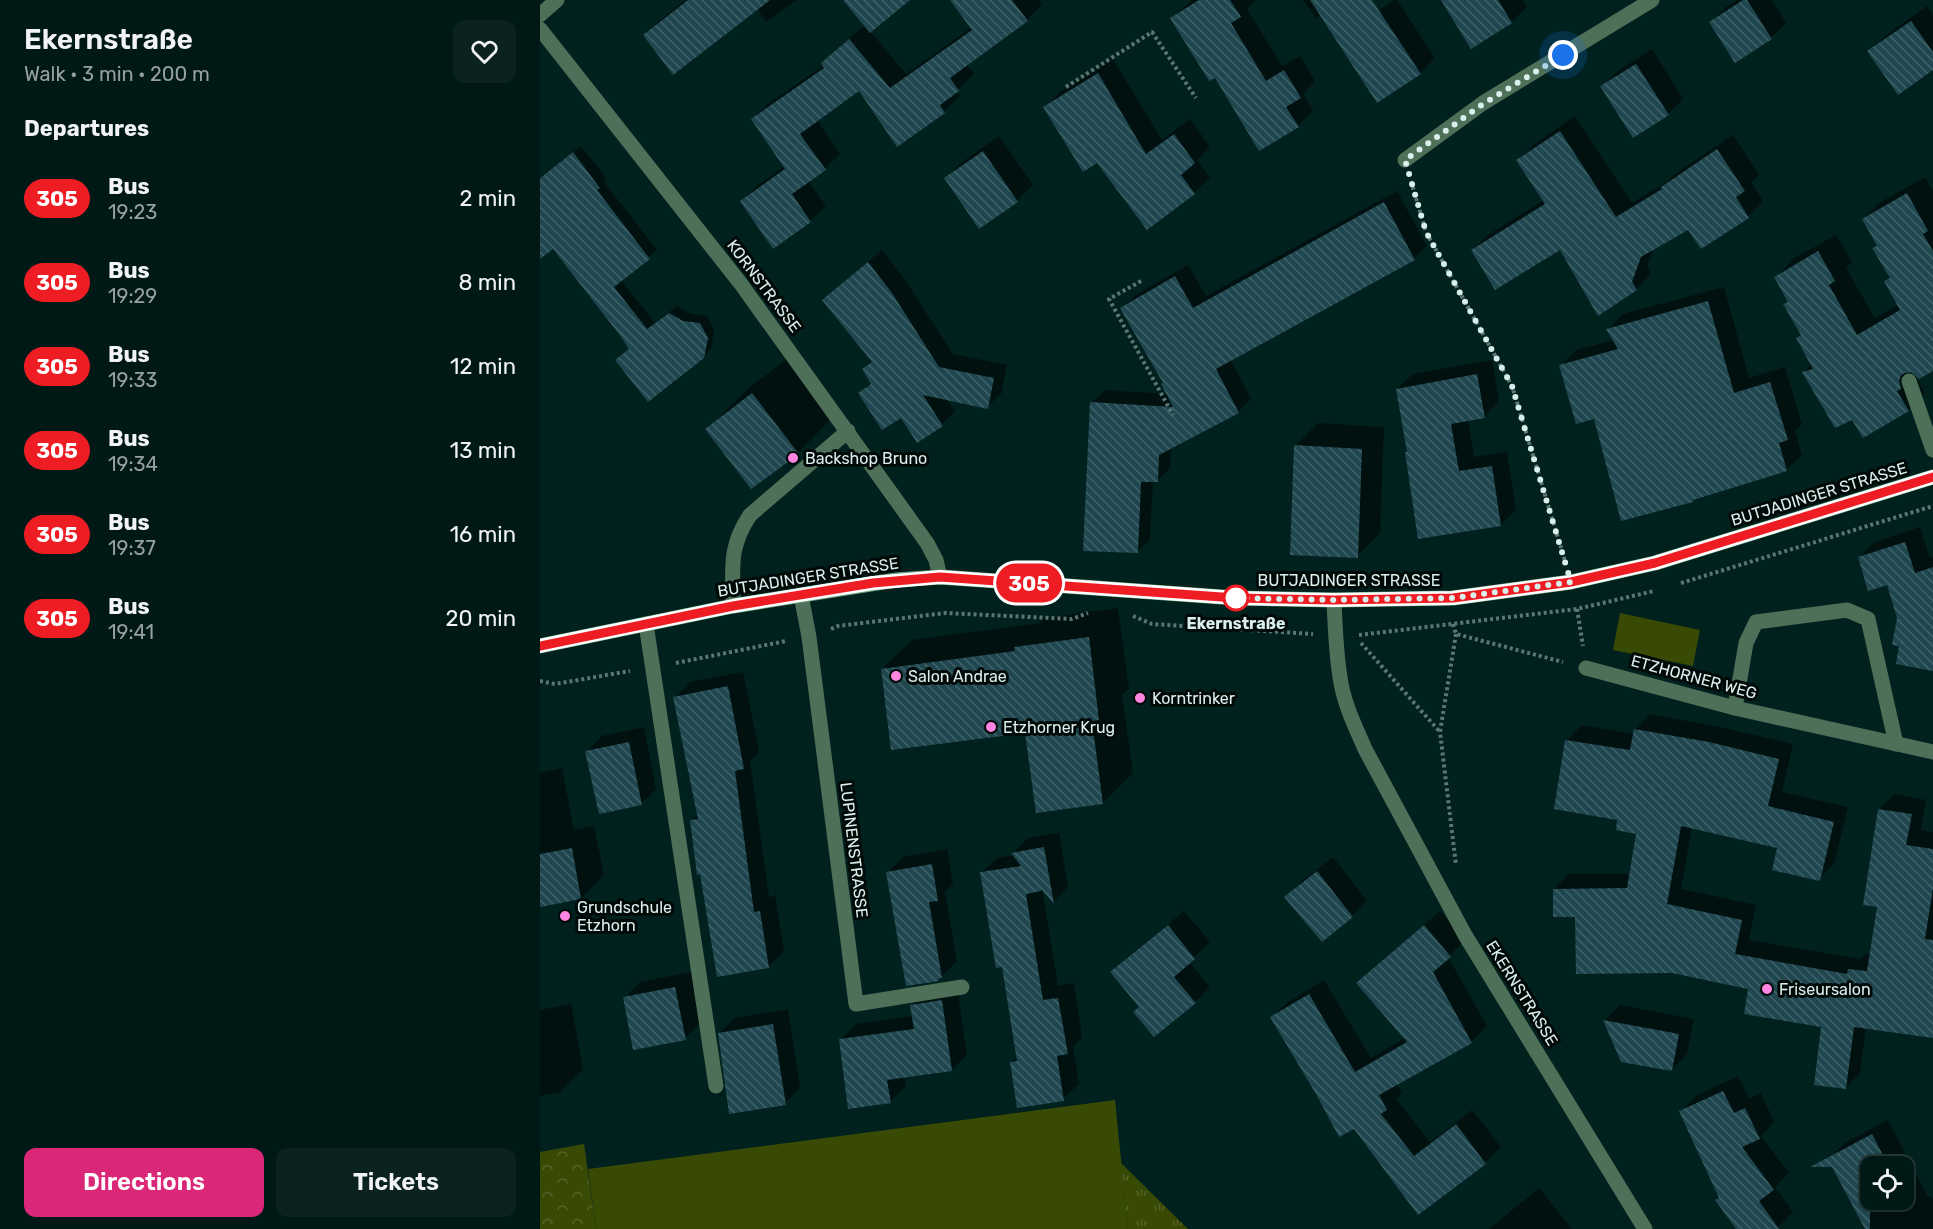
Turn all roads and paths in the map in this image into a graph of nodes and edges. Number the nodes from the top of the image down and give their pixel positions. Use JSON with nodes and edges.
{"nodes":[{"id":1,"x":557,"y":0,"type":"edge"},
{"id":2,"x":1652,"y":0,"type":"edge"},
{"id":3,"x":540,"y":15,"type":"edge"},
{"id":4,"x":540,"y":29,"type":"edge"},
{"id":5,"x":1066,"y":87,"type":"dead end"},
{"id":6,"x":1196,"y":98,"type":"dead end"},
{"id":7,"x":1405,"y":160,"type":"joint"},
{"id":8,"x":1141,"y":281,"type":"dead end"},
{"id":9,"x":1909,"y":381,"type":"dead end"},
{"id":10,"x":1173,"y":415,"type":"dead end"},
{"id":11,"x":848,"y":431,"type":"junction"},
{"id":12,"x":1933,"y":450,"type":"edge"},
{"id":13,"x":1933,"y":477,"type":"edge"},
{"id":14,"x":940,"y":577,"type":"junction"},
{"id":15,"x":1571,"y":582,"type":"junction"},
{"id":16,"x":801,"y":595,"type":"junction"},
{"id":17,"x":1334,"y":600,"type":"junction"},
{"id":18,"x":733,"y":606,"type":"junction"},
{"id":19,"x":1095,"y":611,"type":"dead end"},
{"id":20,"x":1127,"y":613,"type":"dead end"},
{"id":21,"x":646,"y":624,"type":"junction"},
{"id":22,"x":1456,"y":634,"type":"junction"},
{"id":23,"x":1335,"y":635,"type":"junction"},
{"id":24,"x":809,"y":637,"type":"junction"},
{"id":25,"x":540,"y":646,"type":"edge"},
{"id":26,"x":1586,"y":668,"type":"junction"},
{"id":27,"x":1735,"y":708,"type":"junction"},
{"id":28,"x":1440,"y":732,"type":"junction"},
{"id":29,"x":1896,"y":744,"type":"junction"},
{"id":30,"x":1933,"y":752,"type":"edge"},
{"id":31,"x":1457,"y":875,"type":"dead end"},
{"id":32,"x":962,"y":987,"type":"dead end"},
{"id":33,"x":716,"y":1086,"type":"dead end"},
{"id":34,"x":1645,"y":1229,"type":"edge"}],
"edges":[{"from":1,"to":3,"type":"street"},
{"from":2,"to":7,"type":"street"},
{"from":4,"to":11,"type":"street","name":"KORNSTRASSE"},
{"from":5,"to":6,"type":"path"},
{"from":7,"to":15,"type":"path"},
{"from":8,"to":10,"type":"path"},
{"from":9,"to":12,"type":"street"},
{"from":11,"to":14,"type":"street","name":"KORNSTRASSE"},
{"from":11,"to":18,"type":"street"},
{"from":13,"to":15,"type":"street","name":"BUTJADINGER STRASSE"},
{"from":14,"to":16,"type":"street","name":"BUTJADINGER STRASSE"},
{"from":14,"to":17,"type":"street","name":"BUTJADINGER STRASSE"},
{"from":15,"to":17,"type":"street","name":"BUTJADINGER STRASSE"},
{"from":15,"to":26,"type":"path"},
{"from":16,"to":18,"type":"street","name":"BUTJADINGER STRASSE"},
{"from":16,"to":24,"type":"street","name":"LUPINENSTRASSE"},
{"from":17,"to":23,"type":"street","name":"EKERNSTRASSE"},
{"from":18,"to":21,"type":"street","name":"BUTJADINGER STRASSE"},
{"from":19,"to":24,"type":"path"},
{"from":20,"to":23,"type":"path"},
{"from":21,"to":25,"type":"street","name":"BUTJADINGER STRASSE"},
{"from":21,"to":33,"type":"street"},
{"from":22,"to":26,"type":"path"},
{"from":22,"to":28,"type":"path"},
{"from":22,"to":28,"type":"path"},
{"from":23,"to":34,"type":"street","name":"EKERNSTRASSE"},
{"from":24,"to":32,"type":"street","name":"LUPINENSTRASSE"},
{"from":26,"to":27,"type":"street","name":"ETZHORNER WEG"},
{"from":27,"to":29,"type":"street","name":"ETZHORNER WEG"},
{"from":27,"to":29,"type":"street"},
{"from":28,"to":31,"type":"path"},
{"from":29,"to":30,"type":"street","name":"ETZHORNER WEG"}]}
